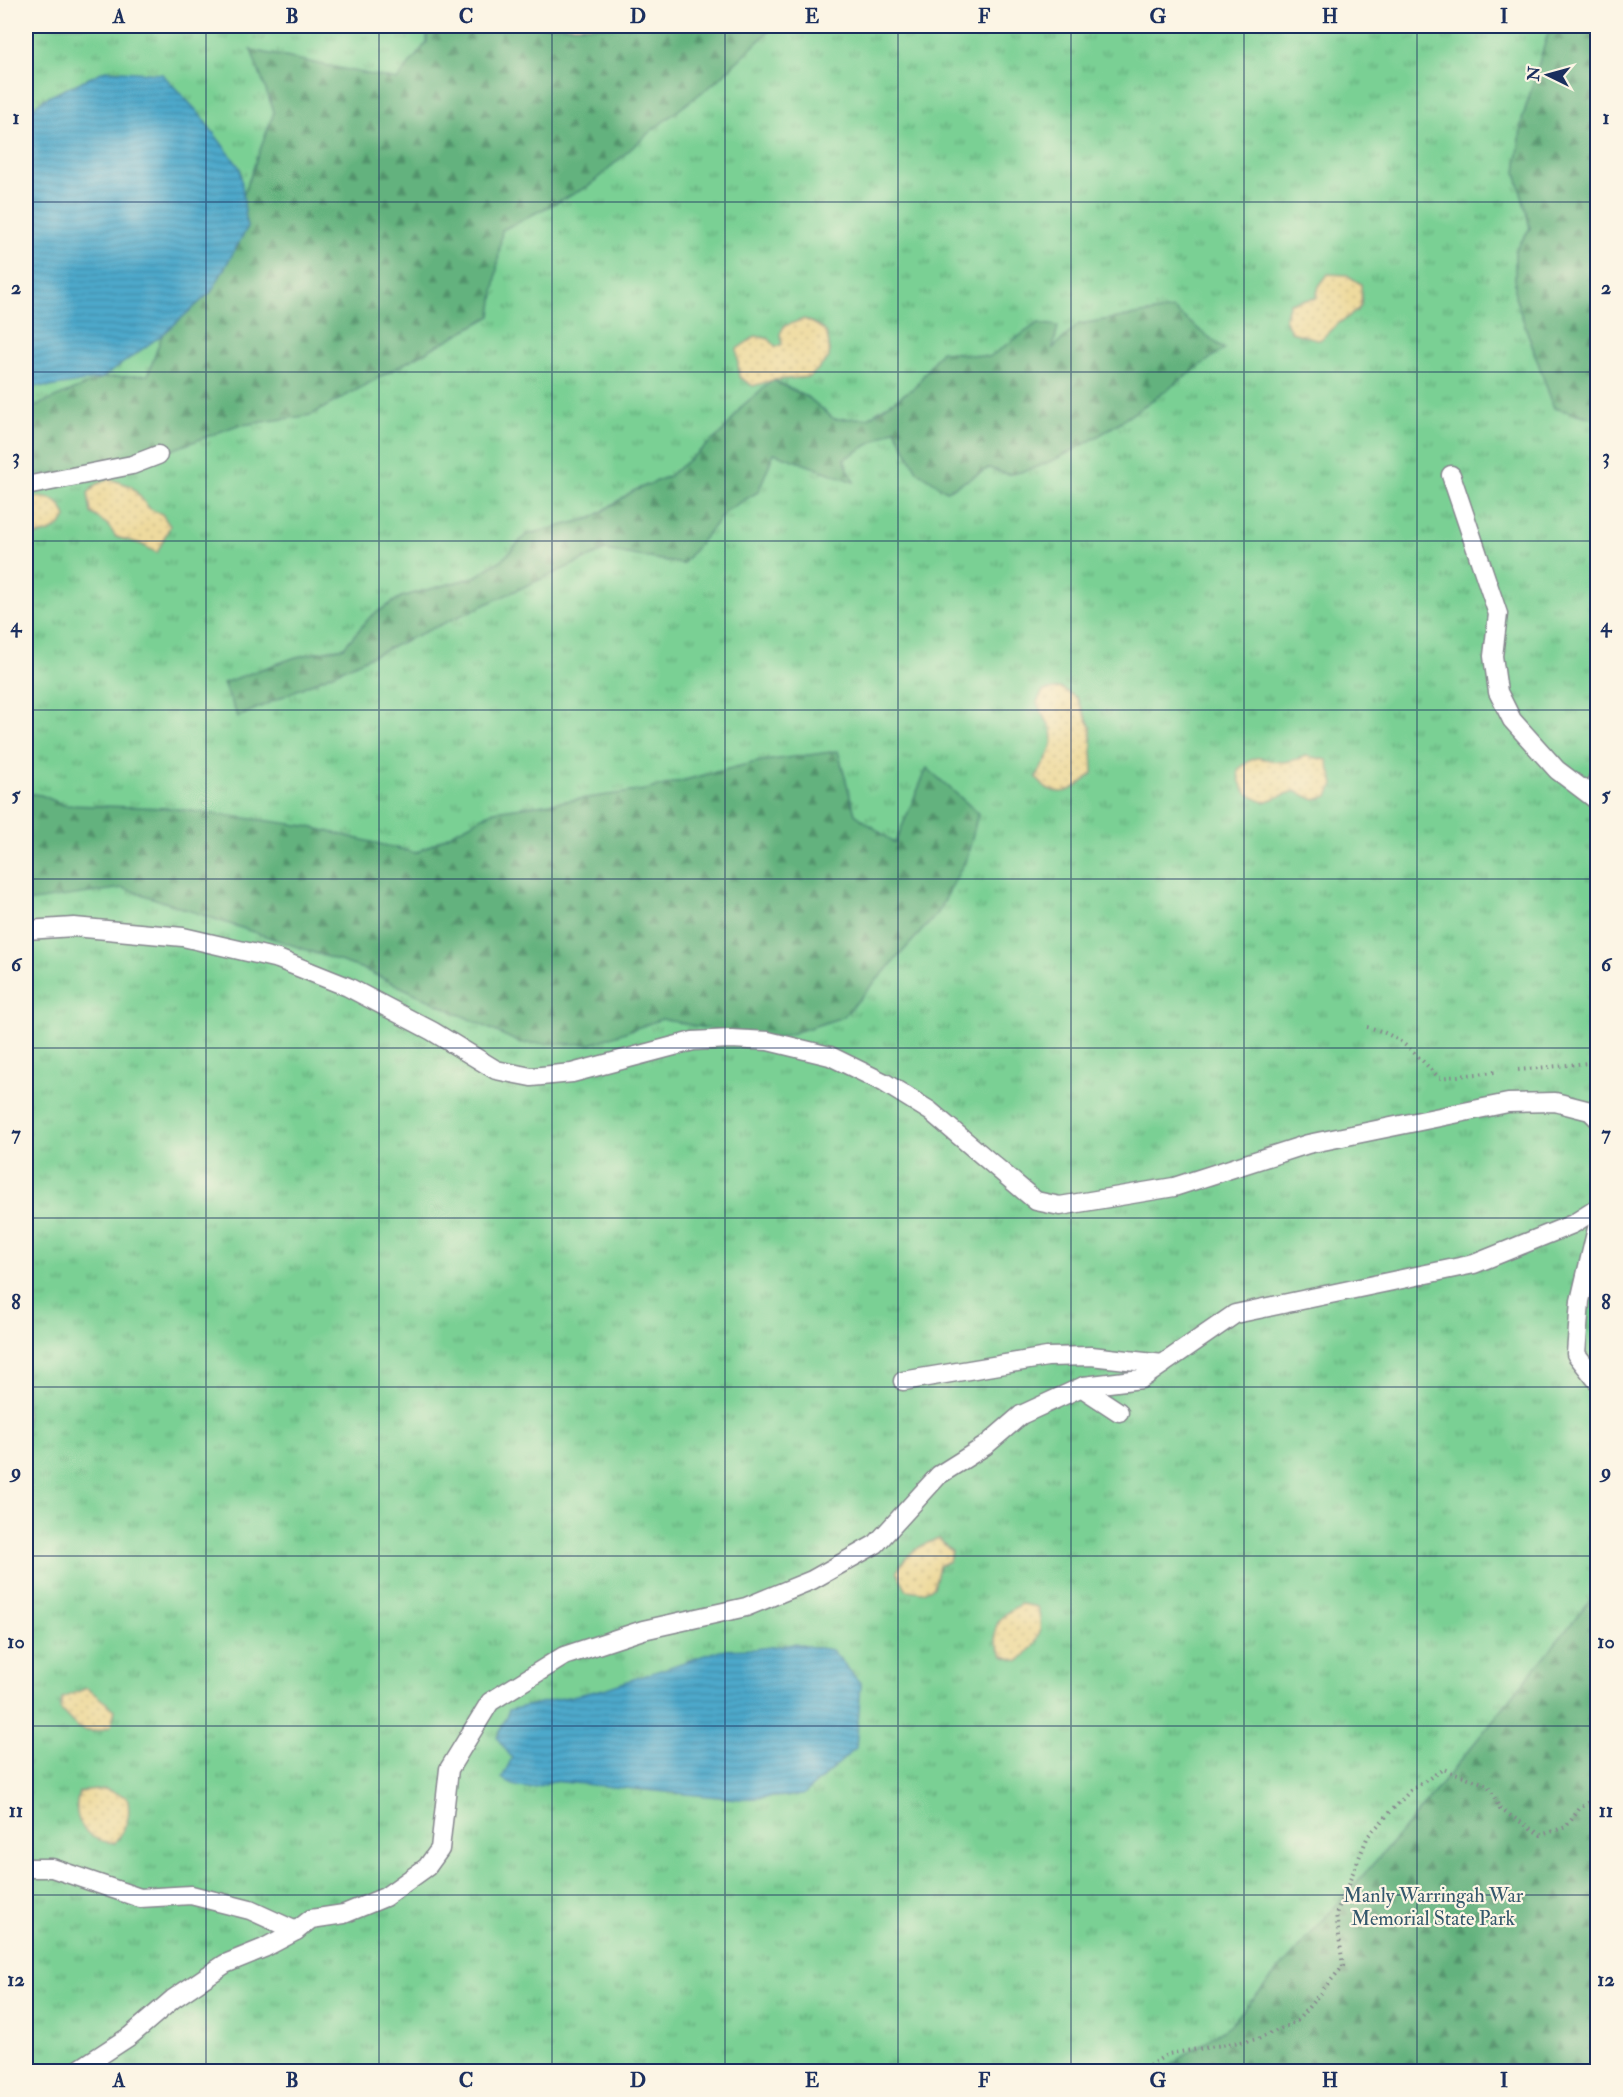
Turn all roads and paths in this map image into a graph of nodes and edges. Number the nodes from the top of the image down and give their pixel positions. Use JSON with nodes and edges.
{"nodes":[{"id":1,"x":158,"y":455,"type":"dead end"},
{"id":2,"x":1451,"y":475,"type":"dead end"},
{"id":3,"x":26,"y":486,"type":"edge"},
{"id":4,"x":1598,"y":778,"type":"edge"},
{"id":5,"x":1595,"y":799,"type":"edge"},
{"id":6,"x":26,"y":930,"type":"edge"},
{"id":7,"x":1367,"y":1027,"type":"dead end"},
{"id":8,"x":1598,"y":1062,"type":"edge"},
{"id":9,"x":1598,"y":1119,"type":"edge"},
{"id":10,"x":1598,"y":1208,"type":"edge"},
{"id":11,"x":1598,"y":1224,"type":"edge"},
{"id":12,"x":1163,"y":1364,"type":"junction"},
{"id":13,"x":903,"y":1381,"type":"dead end"},
{"id":14,"x":1598,"y":1382,"type":"edge"},
{"id":15,"x":1084,"y":1386,"type":"junction"},
{"id":16,"x":1119,"y":1412,"type":"dead end"},
{"id":17,"x":1598,"y":1797,"type":"edge"},
{"id":18,"x":26,"y":1868,"type":"edge"},
{"id":19,"x":296,"y":1931,"type":"junction"},
{"id":20,"x":75,"y":2072,"type":"edge"},
{"id":21,"x":1139,"y":2072,"type":"edge"}],
"edges":[{"from":1,"to":3,"type":"lane"},
{"from":2,"to":5,"type":"lane"},
{"from":4,"to":5,"type":"lane"},
{"from":6,"to":9,"type":"lane"},
{"from":7,"to":8,"type":"path"},
{"from":10,"to":12,"type":"lane"},
{"from":11,"to":14,"type":"lane"},
{"from":12,"to":13,"type":"lane"},
{"from":12,"to":15,"type":"lane"},
{"from":15,"to":16,"type":"lane"},
{"from":15,"to":19,"type":"lane"},
{"from":17,"to":21,"type":"path"},
{"from":18,"to":19,"type":"lane"},
{"from":19,"to":20,"type":"lane"}]}
